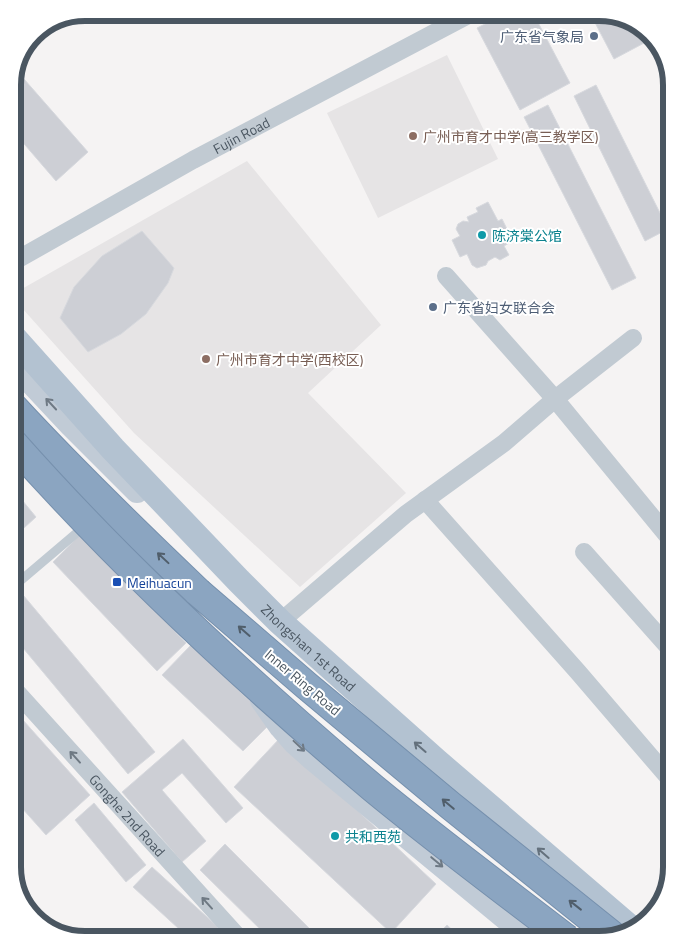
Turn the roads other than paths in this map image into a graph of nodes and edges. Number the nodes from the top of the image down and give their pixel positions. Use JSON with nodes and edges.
{"nodes":[{"id":1,"x":457,"y":21,"type":"edge"},
{"id":2,"x":21,"y":257,"type":"edge"},
{"id":3,"x":446,"y":276,"type":"dead end"},
{"id":4,"x":633,"y":338,"type":"dead end"},
{"id":5,"x":21,"y":346,"type":"edge"},
{"id":6,"x":21,"y":372,"type":"edge"},
{"id":7,"x":555,"y":399,"type":"junction"},
{"id":8,"x":21,"y":416,"type":"edge"},
{"id":9,"x":21,"y":441,"type":"edge"},
{"id":10,"x":21,"y":452,"type":"edge"},
{"id":11,"x":425,"y":500,"type":"junction"},
{"id":12,"x":94,"y":518,"type":"junction"},
{"id":13,"x":663,"y":529,"type":"edge"},
{"id":14,"x":584,"y":552,"type":"dead end"},
{"id":15,"x":21,"y":580,"type":"edge"},
{"id":16,"x":239,"y":581,"type":"junction"},
{"id":17,"x":280,"y":622,"type":"junction"},
{"id":18,"x":663,"y":640,"type":"edge"},
{"id":19,"x":244,"y":663,"type":"junction"},
{"id":20,"x":21,"y":699,"type":"edge"},
{"id":21,"x":663,"y":771,"type":"edge"},
{"id":22,"x":465,"y":861,"type":"junction"},
{"id":23,"x":536,"y":911,"type":"junction"},
{"id":24,"x":626,"y":925,"type":"edge"},
{"id":25,"x":606,"y":930,"type":"edge"},
{"id":26,"x":233,"y":931,"type":"edge"},
{"id":27,"x":520,"y":931,"type":"edge"},
{"id":28,"x":540,"y":931,"type":"edge"},
{"id":29,"x":548,"y":931,"type":"edge"},
{"id":30,"x":555,"y":931,"type":"edge"},
{"id":31,"x":561,"y":931,"type":"edge"}],
"edges":[{"from":1,"to":2,"type":"street","name":"Fujin Road"},
{"from":3,"to":7,"type":"street"},
{"from":4,"to":7,"type":"street"},
{"from":5,"to":16,"type":"main road","name":"Zhongshan 1st Road"},
{"from":16,"to":6,"type":"street","one_way":true},
{"from":7,"to":11,"type":"street"},
{"from":7,"to":13,"type":"street"},
{"from":25,"to":8,"type":"highway","name":"Inner Ring Road","one_way":true,"bridge":true},
{"from":9,"to":12,"type":"main road"},
{"from":10,"to":22,"type":"highway","bridge":true},
{"from":11,"to":17,"type":"street"},
{"from":11,"to":21,"type":"street"},
{"from":12,"to":15,"type":"lane"},
{"from":12,"to":19,"type":"main road"},
{"from":14,"to":18,"type":"street"},
{"from":16,"to":17,"type":"main road","name":"Zhongshan 1st Road"},
{"from":24,"to":17,"type":"main road","name":"Zhongshan 1st Road","one_way":true},
{"from":19,"to":23,"type":"main road"},
{"from":19,"to":27,"type":"street","one_way":true},
{"from":26,"to":20,"type":"street","name":"Gonghe 2nd Road","one_way":true},
{"from":22,"to":28,"type":"highway","bridge":true},
{"from":22,"to":30,"type":"highway","bridge":true},
{"from":23,"to":29,"type":"street"},
{"from":23,"to":31,"type":"main road"}]}
